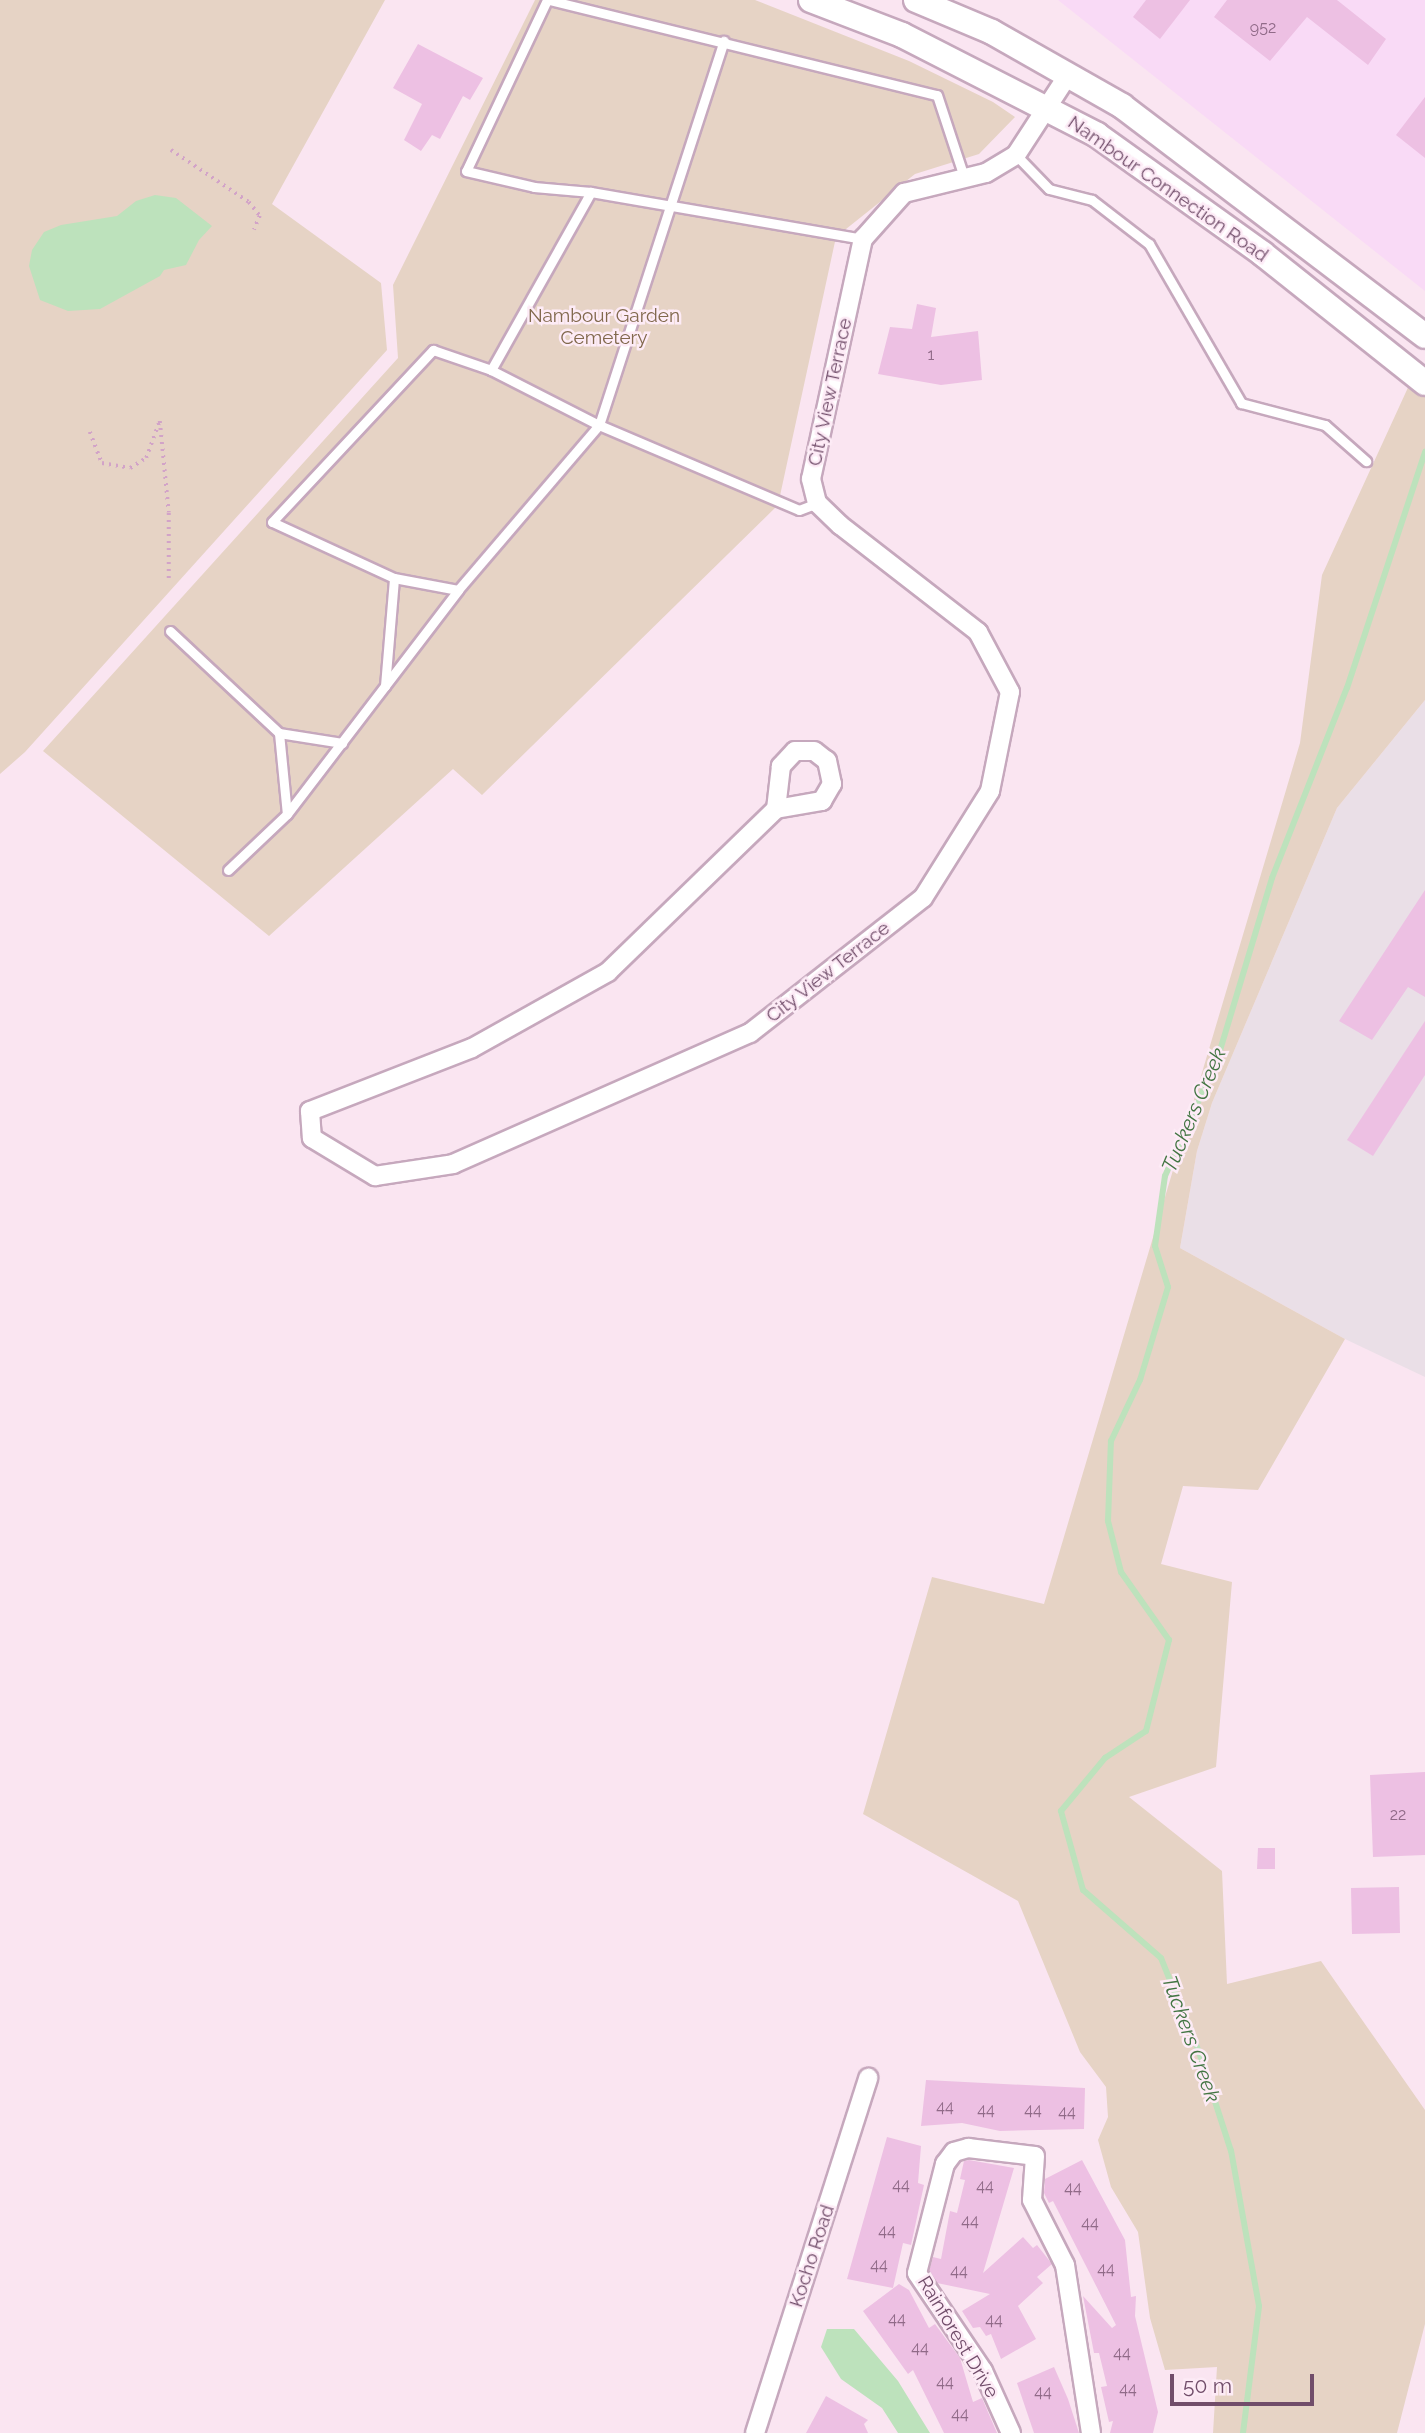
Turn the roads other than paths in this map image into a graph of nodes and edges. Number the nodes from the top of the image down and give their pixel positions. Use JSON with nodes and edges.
{"nodes":[{"id":1,"x":548,"y":0,"type":"edge"},
{"id":2,"x":811,"y":0,"type":"edge"},
{"id":3,"x":916,"y":0,"type":"edge"},
{"id":4,"x":724,"y":41,"type":"junction"},
{"id":5,"x":1068,"y":75,"type":"junction"},
{"id":6,"x":1046,"y":105,"type":"junction"},
{"id":7,"x":1016,"y":155,"type":"junction"},
{"id":8,"x":964,"y":177,"type":"junction"},
{"id":9,"x":591,"y":192,"type":"junction"},
{"id":10,"x":672,"y":208,"type":"junction"},
{"id":11,"x":863,"y":240,"type":"junction"},
{"id":12,"x":1425,"y":336,"type":"edge"},
{"id":13,"x":491,"y":370,"type":"junction"},
{"id":14,"x":1425,"y":383,"type":"edge"},
{"id":15,"x":599,"y":425,"type":"junction"},
{"id":16,"x":1366,"y":461,"type":"dead end"},
{"id":17,"x":817,"y":503,"type":"junction"},
{"id":18,"x":394,"y":578,"type":"junction"},
{"id":19,"x":458,"y":590,"type":"junction"},
{"id":20,"x":170,"y":631,"type":"dead end"},
{"id":21,"x":385,"y":687,"type":"junction"},
{"id":22,"x":279,"y":733,"type":"junction"},
{"id":23,"x":342,"y":743,"type":"junction"},
{"id":24,"x":776,"y":810,"type":"dead end"},
{"id":25,"x":287,"y":814,"type":"junction"},
{"id":26,"x":228,"y":870,"type":"dead end"},
{"id":27,"x":868,"y":2078,"type":"dead end"},
{"id":28,"x":755,"y":2433,"type":"edge"},
{"id":29,"x":1011,"y":2433,"type":"edge"},
{"id":30,"x":1091,"y":2433,"type":"edge"}],
"edges":[{"from":1,"to":4,"type":"lane"},
{"from":1,"to":9,"type":"lane"},
{"from":2,"to":6,"type":"main road","name":"Nambour Connection Road"},
{"from":3,"to":5,"type":"main road","name":"Nambour Connection Road"},
{"from":4,"to":8,"type":"lane"},
{"from":4,"to":10,"type":"lane"},
{"from":5,"to":6,"type":"street","name":"City View Terrace"},
{"from":5,"to":12,"type":"main road","name":"Nambour Connection Road"},
{"from":6,"to":7,"type":"street","name":"City View Terrace"},
{"from":6,"to":14,"type":"main road","name":"Nambour Connection Road"},
{"from":7,"to":8,"type":"street","name":"City View Terrace"},
{"from":7,"to":16,"type":"lane"},
{"from":8,"to":11,"type":"street","name":"City View Terrace"},
{"from":9,"to":10,"type":"lane"},
{"from":9,"to":13,"type":"lane"},
{"from":10,"to":11,"type":"lane"},
{"from":10,"to":15,"type":"lane"},
{"from":11,"to":17,"type":"street","name":"City View Terrace"},
{"from":13,"to":15,"type":"lane"},
{"from":13,"to":18,"type":"lane"},
{"from":15,"to":17,"type":"lane"},
{"from":15,"to":19,"type":"lane"},
{"from":17,"to":24,"type":"street","name":"City View Terrace"},
{"from":18,"to":19,"type":"lane"},
{"from":18,"to":21,"type":"lane"},
{"from":19,"to":21,"type":"lane"},
{"from":20,"to":22,"type":"lane"},
{"from":21,"to":23,"type":"lane"},
{"from":22,"to":23,"type":"lane"},
{"from":22,"to":25,"type":"lane"},
{"from":23,"to":25,"type":"lane"},
{"from":25,"to":26,"type":"lane"},
{"from":27,"to":28,"type":"street","name":"Kocho Road"},
{"from":29,"to":30,"type":"street","name":"Rainforest Drive"}]}
